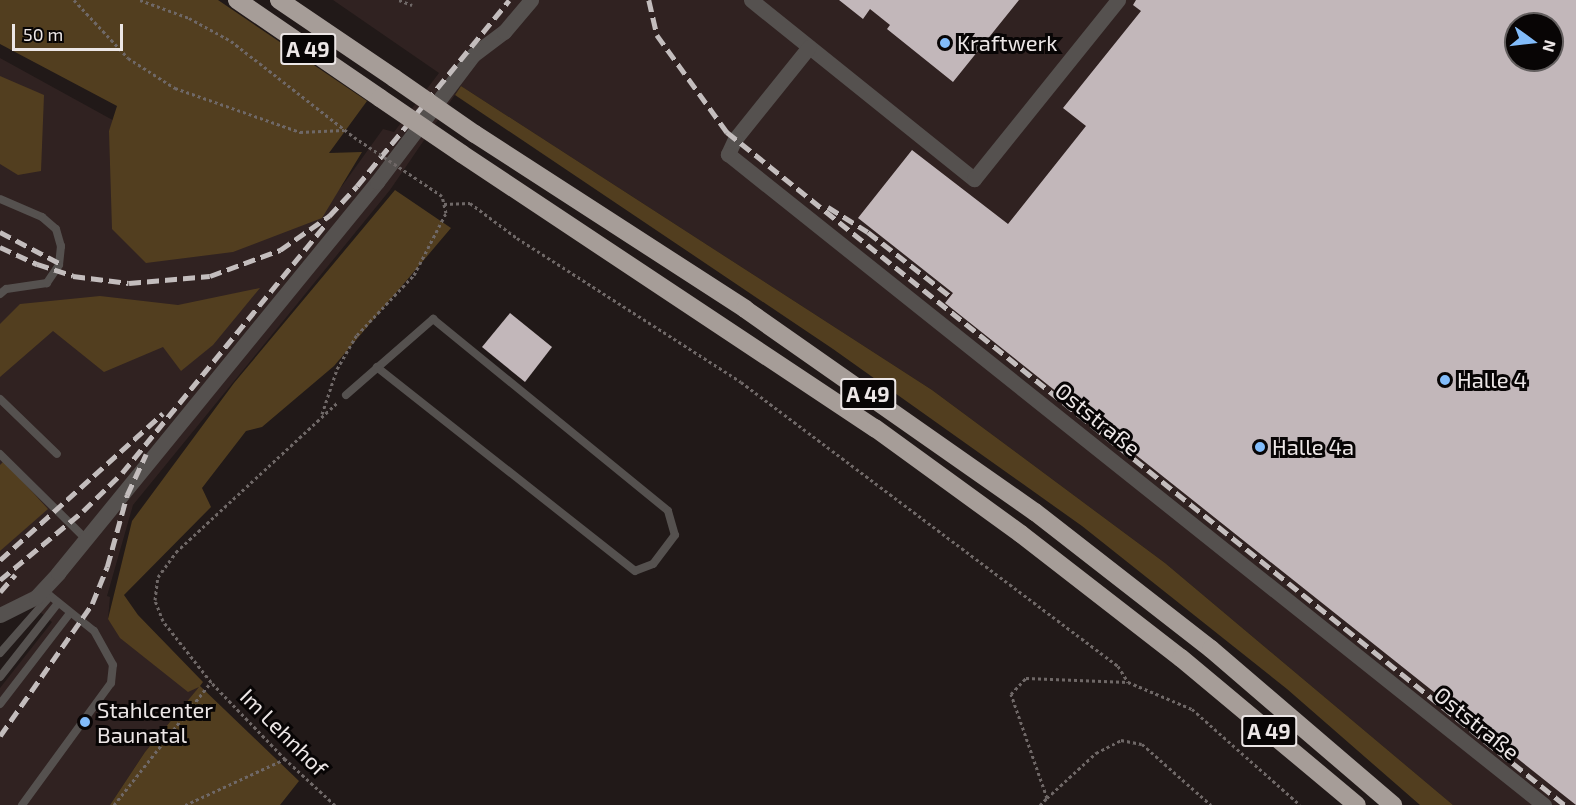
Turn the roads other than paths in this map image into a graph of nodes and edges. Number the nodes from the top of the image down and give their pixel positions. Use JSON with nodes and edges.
{"nodes":[{"id":1,"x":237,"y":0,"type":"edge"},
{"id":2,"x":279,"y":0,"type":"edge"},
{"id":3,"x":531,"y":0,"type":"edge"},
{"id":4,"x":751,"y":0,"type":"edge"},
{"id":5,"x":1118,"y":0,"type":"edge"},
{"id":6,"x":809,"y":47,"type":"junction"},
{"id":7,"x":0,"y":199,"type":"edge"},
{"id":8,"x":2,"y":289,"type":"edge"},
{"id":9,"x":377,"y":368,"type":"junction"},
{"id":10,"x":346,"y":395,"type":"road end"},
{"id":11,"x":0,"y":399,"type":"edge"},
{"id":12,"x":0,"y":454,"type":"edge"},
{"id":13,"x":57,"y":454,"type":"dead end"},
{"id":14,"x":87,"y":540,"type":"junction"},
{"id":15,"x":46,"y":593,"type":"junction"},
{"id":16,"x":58,"y":603,"type":"junction"},
{"id":17,"x":70,"y":613,"type":"junction"},
{"id":18,"x":0,"y":615,"type":"edge"},
{"id":19,"x":0,"y":653,"type":"edge"},
{"id":20,"x":0,"y":677,"type":"edge"},
{"id":21,"x":0,"y":704,"type":"edge"},
{"id":22,"x":22,"y":805,"type":"edge"},
{"id":23,"x":1357,"y":805,"type":"edge"},
{"id":24,"x":1393,"y":805,"type":"edge"},
{"id":25,"x":1544,"y":805,"type":"edge"}],
"edges":[{"from":1,"to":23,"type":"highway","number":"A 49","bridge":true},
{"from":2,"to":24,"type":"highway","number":"A 49","bridge":true},
{"from":3,"to":14,"type":"street"},
{"from":4,"to":6,"type":"street"},
{"from":5,"to":6,"type":"street"},
{"from":6,"to":25,"type":"street","name":"Oststraße"},
{"from":7,"to":8,"type":"lane"},
{"from":9,"to":9,"type":"lane"},
{"from":9,"to":10,"type":"lane"},
{"from":11,"to":13,"type":"lane"},
{"from":12,"to":14,"type":"lane"},
{"from":14,"to":15,"type":"street"},
{"from":15,"to":16,"type":"lane"},
{"from":15,"to":18,"type":"street"},
{"from":15,"to":19,"type":"lane"},
{"from":16,"to":17,"type":"lane"},
{"from":16,"to":20,"type":"lane"},
{"from":17,"to":21,"type":"lane"},
{"from":17,"to":22,"type":"lane"}]}
